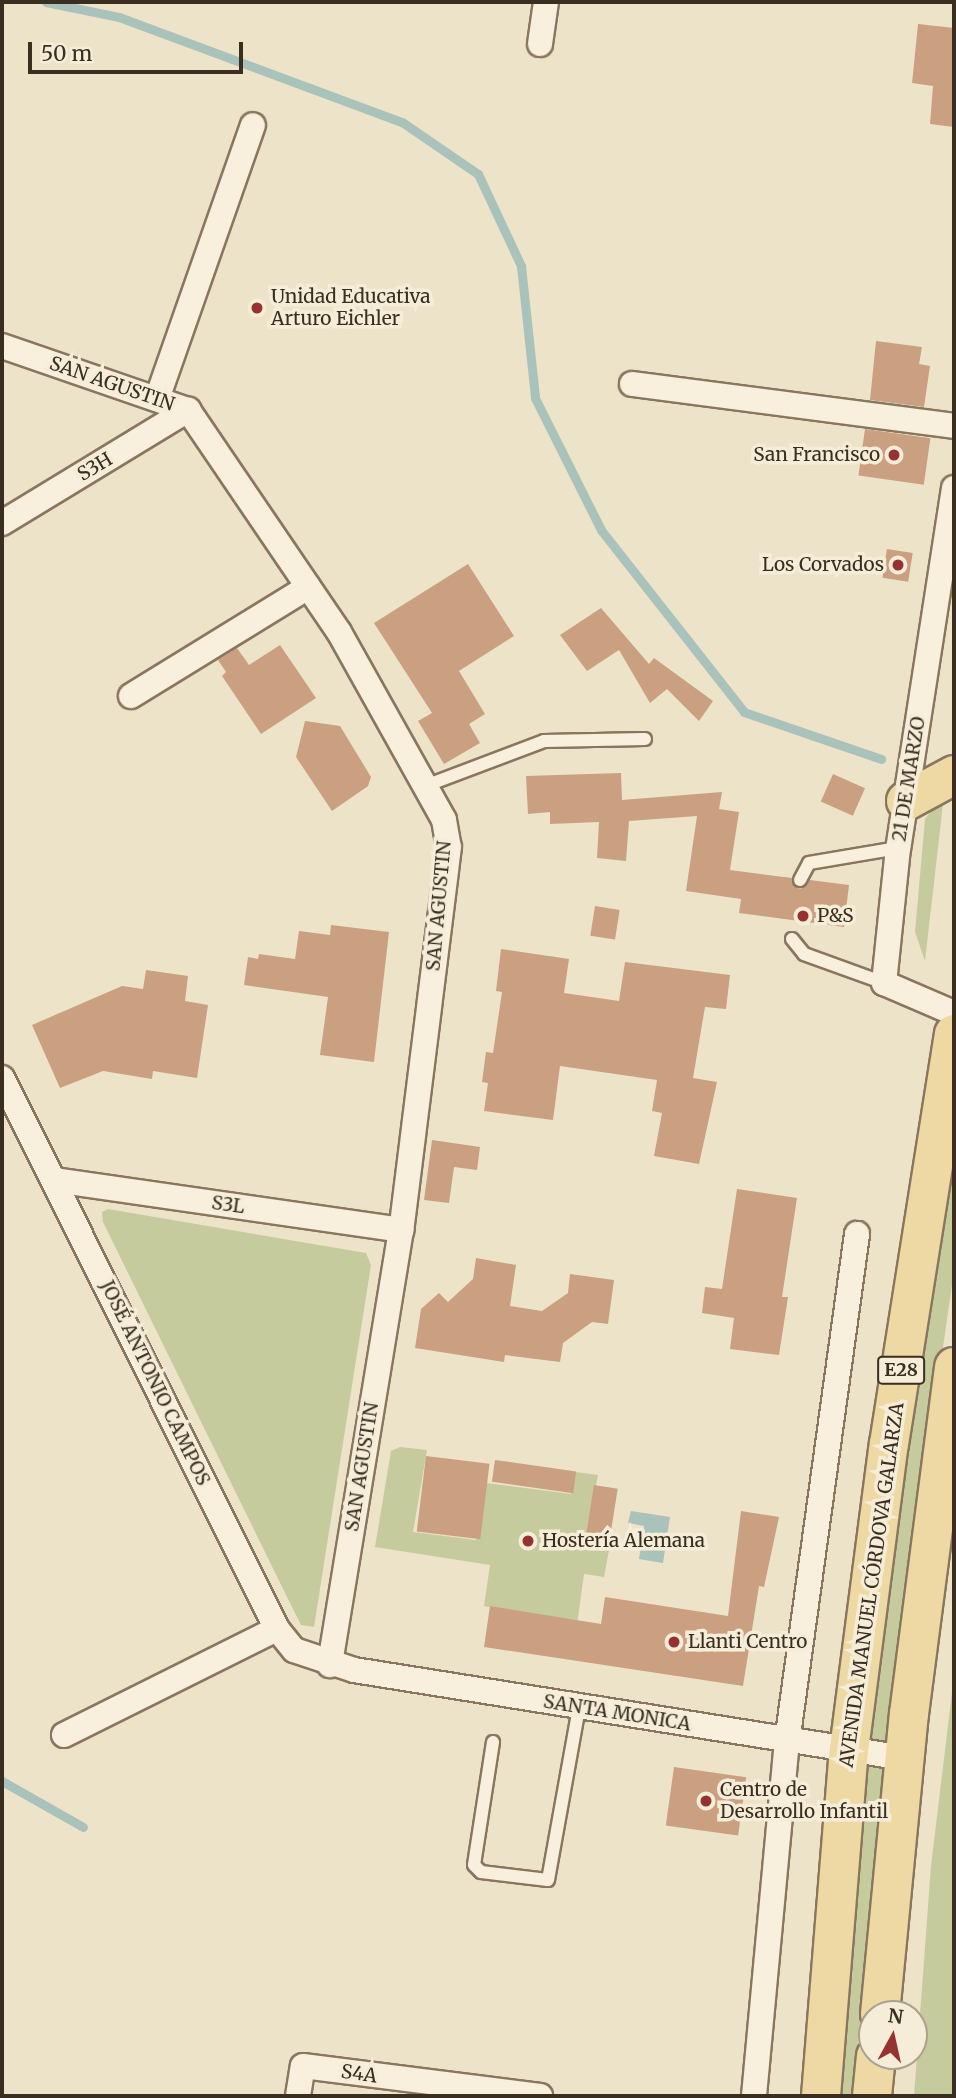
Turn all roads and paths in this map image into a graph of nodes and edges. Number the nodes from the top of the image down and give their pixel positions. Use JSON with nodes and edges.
{"nodes":[{"id":1,"x":547,"y":2,"type":"edge"},
{"id":2,"x":540,"y":44,"type":"dead end"},
{"id":3,"x":253,"y":125,"type":"dead end"},
{"id":4,"x":2,"y":346,"type":"edge"},
{"id":5,"x":632,"y":384,"type":"dead end"},
{"id":6,"x":157,"y":399,"type":"junction"},
{"id":7,"x":188,"y":410,"type":"junction"},
{"id":8,"x":954,"y":426,"type":"edge"},
{"id":9,"x":954,"y":497,"type":"edge"},
{"id":10,"x":2,"y":523,"type":"edge"},
{"id":11,"x":308,"y":587,"type":"junction"},
{"id":12,"x":131,"y":696,"type":"dead end"},
{"id":13,"x":645,"y":739,"type":"dead end"},
{"id":14,"x":954,"y":775,"type":"edge"},
{"id":15,"x":425,"y":786,"type":"junction"},
{"id":16,"x":906,"y":801,"type":"junction"},
{"id":17,"x":898,"y":848,"type":"junction"},
{"id":18,"x":800,"y":880,"type":"dead end"},
{"id":19,"x":792,"y":939,"type":"dead end"},
{"id":20,"x":884,"y":983,"type":"junction"},
{"id":21,"x":954,"y":1013,"type":"edge"},
{"id":22,"x":954,"y":1034,"type":"edge"},
{"id":23,"x":2,"y":1078,"type":"edge"},
{"id":24,"x":55,"y":1180,"type":"junction"},
{"id":25,"x":401,"y":1230,"type":"junction"},
{"id":26,"x":857,"y":1234,"type":"dead end"},
{"id":27,"x":954,"y":1367,"type":"edge"},
{"id":28,"x":277,"y":1629,"type":"junction"},
{"id":29,"x":330,"y":1665,"type":"junction"},
{"id":30,"x":579,"y":1707,"type":"junction"},
{"id":31,"x":64,"y":1735,"type":"dead end"},
{"id":32,"x":493,"y":1742,"type":"dead end"},
{"id":33,"x":787,"y":1742,"type":"junction"},
{"id":34,"x":849,"y":1750,"type":"junction"},
{"id":35,"x":904,"y":1758,"type":"junction"},
{"id":36,"x":881,"y":2000,"type":"edge"},
{"id":37,"x":875,"y":2070,"type":"edge"},
{"id":38,"x":298,"y":2096,"type":"edge"},
{"id":39,"x":540,"y":2096,"type":"edge"},
{"id":40,"x":754,"y":2096,"type":"edge"},
{"id":41,"x":821,"y":2096,"type":"edge"},
{"id":42,"x":872,"y":2096,"type":"edge"}],
"edges":[{"from":1,"to":2,"type":"street"},
{"from":3,"to":6,"type":"street"},
{"from":4,"to":6,"type":"street","name":"SAN AGUSTIN"},
{"from":5,"to":8,"type":"street"},
{"from":6,"to":7,"type":"street","name":"SAN AGUSTIN"},
{"from":7,"to":10,"type":"street","name":"S3H"},
{"from":7,"to":11,"type":"street","name":"SAN AGUSTIN"},
{"from":9,"to":16,"type":"street","name":"21 DE MARZO"},
{"from":11,"to":12,"type":"street"},
{"from":11,"to":15,"type":"street","name":"SAN AGUSTIN"},
{"from":13,"to":15,"type":"lane"},
{"from":14,"to":16,"type":"main road"},
{"from":15,"to":25,"type":"street","name":"SAN AGUSTIN"},
{"from":16,"to":17,"type":"street","name":"21 DE MARZO"},
{"from":17,"to":18,"type":"lane"},
{"from":17,"to":20,"type":"street","name":"21 DE MARZO"},
{"from":19,"to":20,"type":"lane"},
{"from":20,"to":21,"type":"street"},
{"from":22,"to":34,"type":"main road","name":"AVENIDA MANUEL CÓRDOVA GALARZA","number":"E28"},
{"from":23,"to":24,"type":"street","name":"JOSÉ ANTONIO CAMPOS"},
{"from":24,"to":25,"type":"street","name":"S3L"},
{"from":24,"to":28,"type":"street","name":"JOSÉ ANTONIO CAMPOS"},
{"from":25,"to":29,"type":"street","name":"SAN AGUSTIN"},
{"from":26,"to":33,"type":"street"},
{"from":27,"to":35,"type":"main road","number":"E28"},
{"from":28,"to":29,"type":"street","name":"JOSÉ ANTONIO CAMPOS"},
{"from":28,"to":31,"type":"street"},
{"from":29,"to":30,"type":"street","name":"SANTA MONICA"},
{"from":30,"to":32,"type":"lane"},
{"from":30,"to":33,"type":"street","name":"SANTA MONICA"},
{"from":33,"to":34,"type":"street","name":"SANTA MONICA"},
{"from":33,"to":40,"type":"street"},
{"from":34,"to":35,"type":"street","name":"SANTA MONICA"},
{"from":34,"to":41,"type":"main road","name":"AVENIDA MANUEL CÓRDOVA GALARZA","number":"E28"},
{"from":35,"to":36,"type":"main road","number":"E28"},
{"from":37,"to":42,"type":"main road"},
{"from":38,"to":39,"type":"street","name":"S4A"}]}
